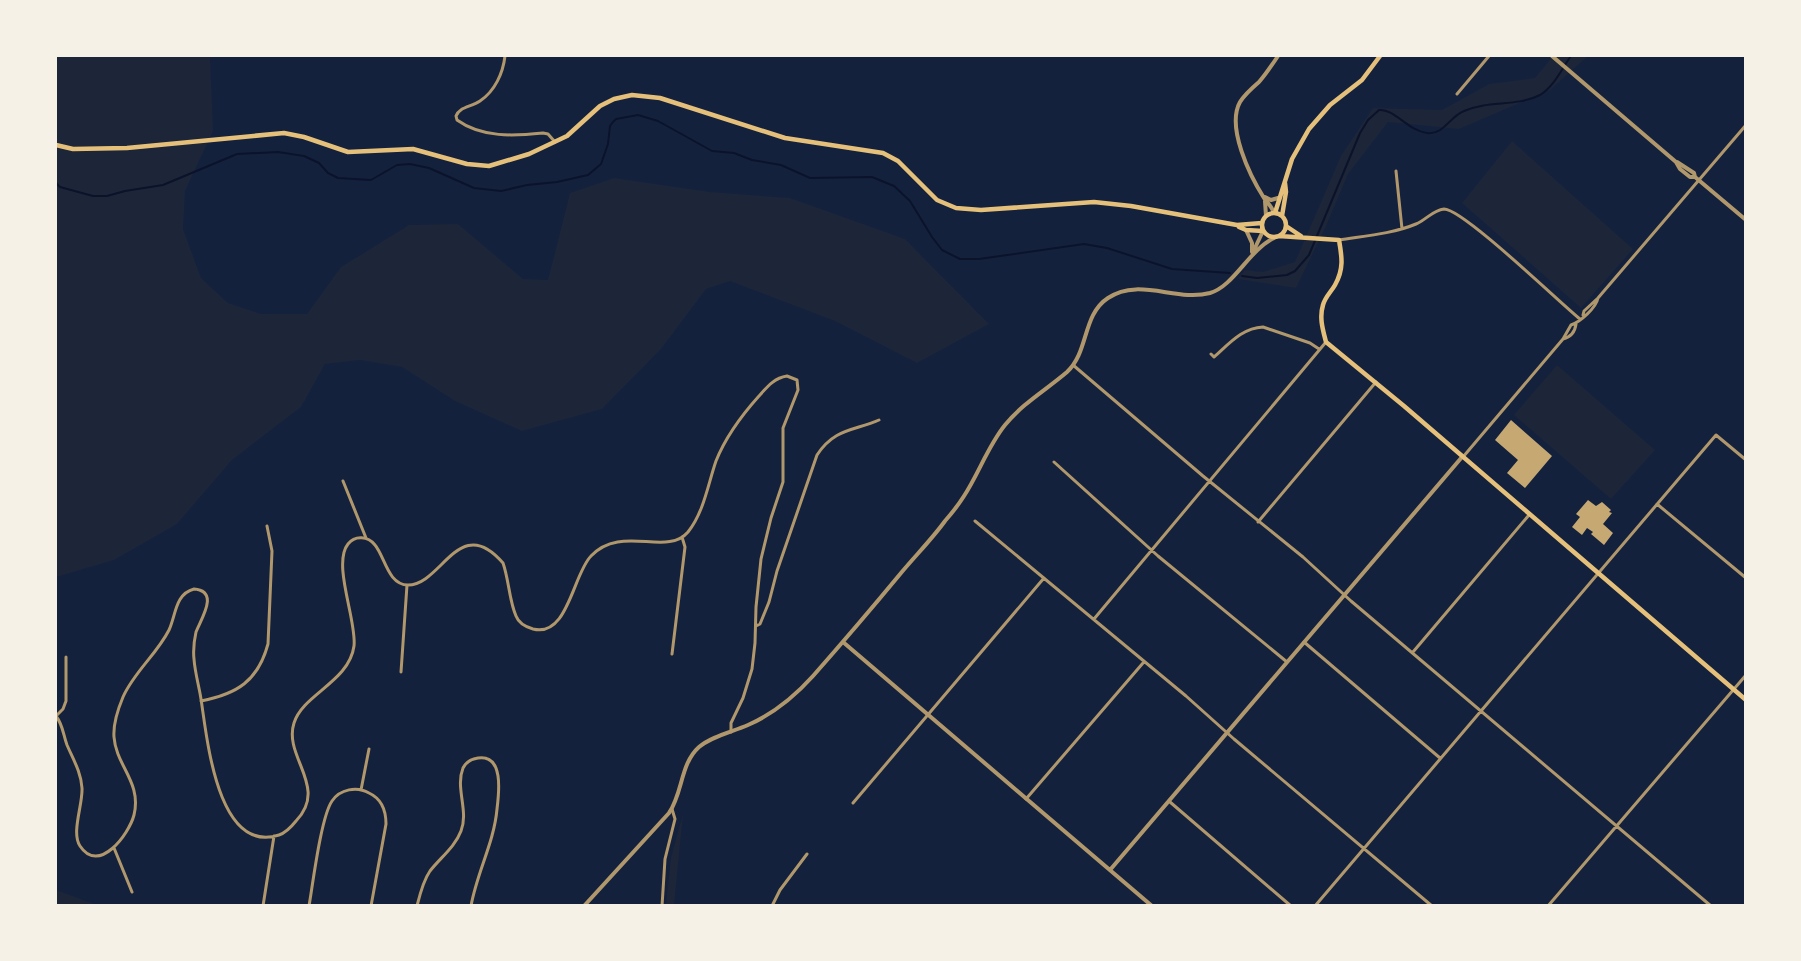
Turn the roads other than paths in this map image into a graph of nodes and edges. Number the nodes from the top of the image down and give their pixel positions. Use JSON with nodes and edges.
{"nodes":[{"id":1,"x":505,"y":56,"type":"edge"},
{"id":2,"x":1278,"y":56,"type":"edge"},
{"id":3,"x":1380,"y":56,"type":"edge"},
{"id":4,"x":1489,"y":56,"type":"edge"},
{"id":5,"x":1552,"y":56,"type":"edge"},
{"id":6,"x":1456,"y":94,"type":"dead end"},
{"id":7,"x":1746,"y":125,"type":"edge"},
{"id":8,"x":555,"y":142,"type":"junction"},
{"id":9,"x":56,"y":145,"type":"edge"},
{"id":10,"x":1396,"y":171,"type":"dead end"},
{"id":11,"x":1697,"y":178,"type":"junction"},
{"id":12,"x":1285,"y":183,"type":"junction"},
{"id":13,"x":1264,"y":198,"type":"junction"},
{"id":14,"x":1278,"y":198,"type":"junction"},
{"id":15,"x":1274,"y":213,"type":"junction"},
{"id":16,"x":1266,"y":216,"type":"junction"},
{"id":17,"x":1282,"y":216,"type":"junction"},
{"id":18,"x":1746,"y":220,"type":"edge"},
{"id":19,"x":1262,"y":223,"type":"junction"},
{"id":20,"x":1237,"y":225,"type":"junction"},
{"id":21,"x":1286,"y":226,"type":"junction"},
{"id":22,"x":1402,"y":229,"type":"junction"},
{"id":23,"x":1246,"y":230,"type":"junction"},
{"id":24,"x":1263,"y":231,"type":"junction"},
{"id":25,"x":1277,"y":237,"type":"junction"},
{"id":26,"x":1304,"y":237,"type":"junction"},
{"id":27,"x":1339,"y":240,"type":"junction"},
{"id":28,"x":1253,"y":253,"type":"junction"},
{"id":29,"x":1580,"y":319,"type":"junction"},
{"id":30,"x":1326,"y":342,"type":"junction"},
{"id":31,"x":1319,"y":349,"type":"junction"},
{"id":32,"x":1211,"y":354,"type":"dead end"},
{"id":33,"x":1073,"y":365,"type":"junction"},
{"id":34,"x":1376,"y":382,"type":"junction"},
{"id":35,"x":879,"y":420,"type":"dead end"},
{"id":36,"x":1462,"y":457,"type":"junction"},
{"id":37,"x":1746,"y":460,"type":"edge"},
{"id":38,"x":1054,"y":462,"type":"dead end"},
{"id":39,"x":343,"y":481,"type":"dead end"},
{"id":40,"x":1210,"y":482,"type":"junction"},
{"id":41,"x":1657,"y":504,"type":"junction"},
{"id":42,"x":1529,"y":515,"type":"junction"},
{"id":43,"x":975,"y":521,"type":"dead end"},
{"id":44,"x":1258,"y":522,"type":"junction"},
{"id":45,"x":267,"y":526,"type":"dead end"},
{"id":46,"x":682,"y":537,"type":"junction"},
{"id":47,"x":366,"y":538,"type":"junction"},
{"id":48,"x":1152,"y":550,"type":"junction"},
{"id":49,"x":1598,"y":573,"type":"junction"},
{"id":50,"x":1044,"y":578,"type":"junction"},
{"id":51,"x":1746,"y":578,"type":"edge"},
{"id":52,"x":407,"y":585,"type":"junction"},
{"id":53,"x":1344,"y":595,"type":"junction"},
{"id":54,"x":1094,"y":619,"type":"junction"},
{"id":55,"x":756,"y":626,"type":"junction"},
{"id":56,"x":843,"y":642,"type":"junction"},
{"id":57,"x":1304,"y":642,"type":"junction"},
{"id":58,"x":1413,"y":652,"type":"junction"},
{"id":59,"x":672,"y":654,"type":"dead end"},
{"id":60,"x":66,"y":657,"type":"dead end"},
{"id":61,"x":1287,"y":662,"type":"junction"},
{"id":62,"x":1143,"y":663,"type":"junction"},
{"id":63,"x":400,"y":672,"type":"dead end"},
{"id":64,"x":1746,"y":675,"type":"edge"},
{"id":65,"x":1733,"y":689,"type":"junction"},
{"id":66,"x":1746,"y":700,"type":"edge"},
{"id":67,"x":201,"y":701,"type":"junction"},
{"id":68,"x":1481,"y":710,"type":"junction"},
{"id":69,"x":928,"y":715,"type":"junction"},
{"id":70,"x":56,"y":716,"type":"edge"},
{"id":71,"x":730,"y":732,"type":"junction"},
{"id":72,"x":1227,"y":734,"type":"junction"},
{"id":73,"x":369,"y":748,"type":"dead end"},
{"id":74,"x":1440,"y":758,"type":"junction"},
{"id":75,"x":361,"y":790,"type":"junction"},
{"id":76,"x":1026,"y":799,"type":"junction"},
{"id":77,"x":1170,"y":802,"type":"junction"},
{"id":78,"x":853,"y":803,"type":"dead end"},
{"id":79,"x":672,"y":809,"type":"junction"},
{"id":80,"x":1617,"y":826,"type":"junction"},
{"id":81,"x":274,"y":836,"type":"junction"},
{"id":82,"x":114,"y":848,"type":"junction"},
{"id":83,"x":1363,"y":849,"type":"junction"},
{"id":84,"x":807,"y":854,"type":"dead end"},
{"id":85,"x":1110,"y":870,"type":"junction"},
{"id":86,"x":132,"y":892,"type":"dead end"},
{"id":87,"x":263,"y":906,"type":"edge"},
{"id":88,"x":309,"y":906,"type":"edge"},
{"id":89,"x":370,"y":906,"type":"edge"},
{"id":90,"x":417,"y":906,"type":"edge"},
{"id":91,"x":471,"y":906,"type":"edge"},
{"id":92,"x":584,"y":906,"type":"edge"},
{"id":93,"x":662,"y":906,"type":"edge"},
{"id":94,"x":771,"y":906,"type":"edge"},
{"id":95,"x":1152,"y":906,"type":"edge"},
{"id":96,"x":1291,"y":906,"type":"edge"},
{"id":97,"x":1315,"y":906,"type":"edge"},
{"id":98,"x":1432,"y":906,"type":"edge"},
{"id":99,"x":1548,"y":906,"type":"edge"},
{"id":100,"x":1711,"y":906,"type":"edge"}],
"edges":[{"from":1,"to":8,"type":"street"},
{"from":2,"to":13,"type":"street"},
{"from":3,"to":12,"type":"main road"},
{"from":4,"to":6,"type":"street"},
{"from":5,"to":11,"type":"street"},
{"from":7,"to":11,"type":"street"},
{"from":8,"to":9,"type":"main road"},
{"from":8,"to":20,"type":"main road"},
{"from":10,"to":22,"type":"street"},
{"from":11,"to":18,"type":"street"},
{"from":11,"to":29,"type":"street"},
{"from":12,"to":14,"type":"main road"},
{"from":12,"to":17,"type":"main road"},
{"from":13,"to":14,"type":"street"},
{"from":13,"to":15,"type":"street"},
{"from":13,"to":16,"type":"street"},
{"from":14,"to":15,"type":"main road"},
{"from":15,"to":16,"type":"main road"},
{"from":15,"to":17,"type":"main road"},
{"from":16,"to":19,"type":"main road"},
{"from":17,"to":21,"type":"main road"},
{"from":19,"to":20,"type":"main road"},
{"from":19,"to":24,"type":"main road"},
{"from":20,"to":23,"type":"main road"},
{"from":21,"to":25,"type":"main road"},
{"from":21,"to":26,"type":"main road"},
{"from":22,"to":27,"type":"street"},
{"from":22,"to":29,"type":"street"},
{"from":23,"to":24,"type":"main road"},
{"from":23,"to":28,"type":"street"},
{"from":24,"to":25,"type":"main road"},
{"from":24,"to":28,"type":"street"},
{"from":25,"to":26,"type":"main road"},
{"from":25,"to":28,"type":"street"},
{"from":26,"to":27,"type":"main road"},
{"from":27,"to":30,"type":"main road"},
{"from":28,"to":33,"type":"street"},
{"from":29,"to":36,"type":"street"},
{"from":30,"to":31,"type":"street"},
{"from":30,"to":34,"type":"main road"},
{"from":31,"to":32,"type":"street"},
{"from":31,"to":40,"type":"street"},
{"from":33,"to":40,"type":"street"},
{"from":33,"to":56,"type":"street"},
{"from":34,"to":36,"type":"main road"},
{"from":34,"to":44,"type":"street"},
{"from":35,"to":55,"type":"street"},
{"from":36,"to":42,"type":"main road"},
{"from":36,"to":53,"type":"street"},
{"from":37,"to":41,"type":"street"},
{"from":38,"to":48,"type":"street"},
{"from":39,"to":47,"type":"street"},
{"from":40,"to":44,"type":"street"},
{"from":40,"to":48,"type":"street"},
{"from":41,"to":49,"type":"street"},
{"from":41,"to":51,"type":"street"},
{"from":42,"to":49,"type":"main road"},
{"from":42,"to":58,"type":"street"},
{"from":43,"to":50,"type":"street"},
{"from":44,"to":53,"type":"street"},
{"from":45,"to":67,"type":"street"},
{"from":46,"to":52,"type":"street"},
{"from":46,"to":55,"type":"street"},
{"from":46,"to":59,"type":"street"},
{"from":47,"to":52,"type":"street"},
{"from":47,"to":81,"type":"street"},
{"from":48,"to":54,"type":"street"},
{"from":48,"to":61,"type":"street"},
{"from":49,"to":65,"type":"main road"},
{"from":49,"to":68,"type":"street"},
{"from":50,"to":54,"type":"street"},
{"from":50,"to":69,"type":"street"},
{"from":52,"to":63,"type":"street"},
{"from":53,"to":57,"type":"street"},
{"from":53,"to":58,"type":"street"},
{"from":54,"to":62,"type":"street"},
{"from":55,"to":71,"type":"street"},
{"from":56,"to":69,"type":"street"},
{"from":56,"to":71,"type":"street"},
{"from":57,"to":61,"type":"street"},
{"from":57,"to":74,"type":"street"},
{"from":58,"to":68,"type":"street"},
{"from":60,"to":70,"type":"street"},
{"from":61,"to":72,"type":"street"},
{"from":62,"to":72,"type":"street"},
{"from":62,"to":76,"type":"street"},
{"from":64,"to":65,"type":"street"},
{"from":65,"to":66,"type":"main road"},
{"from":65,"to":80,"type":"street"},
{"from":67,"to":81,"type":"street"},
{"from":67,"to":82,"type":"street"},
{"from":68,"to":74,"type":"street"},
{"from":68,"to":80,"type":"street"},
{"from":69,"to":76,"type":"street"},
{"from":69,"to":78,"type":"street"},
{"from":70,"to":82,"type":"street"},
{"from":71,"to":79,"type":"street"},
{"from":72,"to":77,"type":"street"},
{"from":72,"to":83,"type":"street"},
{"from":73,"to":75,"type":"street"},
{"from":74,"to":83,"type":"street"},
{"from":75,"to":88,"type":"street"},
{"from":75,"to":89,"type":"street"},
{"from":76,"to":85,"type":"street"},
{"from":77,"to":85,"type":"street"},
{"from":77,"to":96,"type":"street"},
{"from":79,"to":92,"type":"street"},
{"from":79,"to":93,"type":"street"},
{"from":80,"to":99,"type":"street"},
{"from":80,"to":100,"type":"street"},
{"from":81,"to":87,"type":"street"},
{"from":82,"to":86,"type":"street"},
{"from":83,"to":97,"type":"street"},
{"from":83,"to":98,"type":"street"},
{"from":84,"to":94,"type":"street"},
{"from":85,"to":95,"type":"street"},
{"from":90,"to":91,"type":"street"}]}
